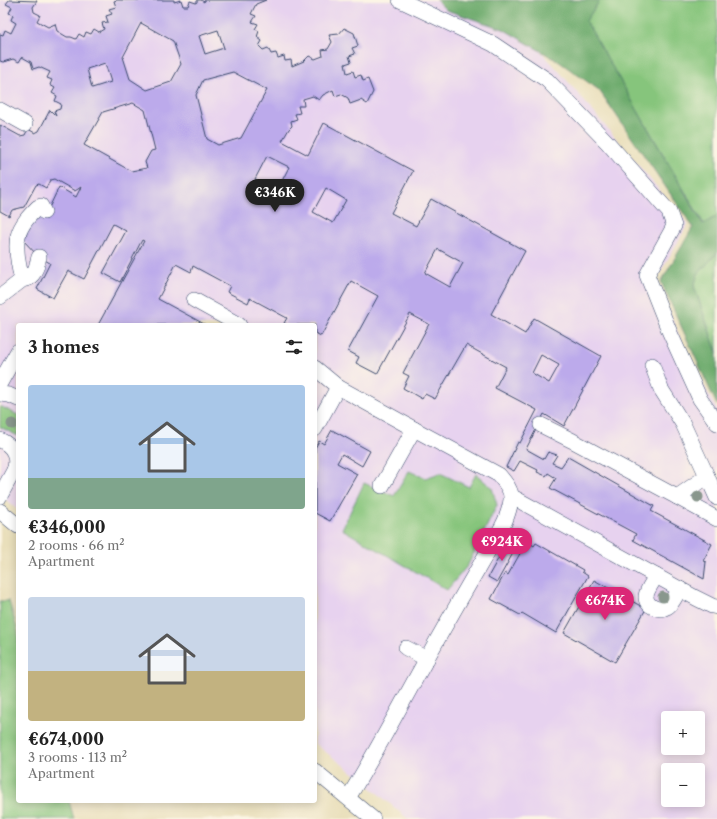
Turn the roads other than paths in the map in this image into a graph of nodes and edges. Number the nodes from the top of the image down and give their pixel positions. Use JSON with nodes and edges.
{"nodes":[{"id":1,"x":400,"y":0,"type":"edge"},
{"id":2,"x":0,"y":110,"type":"edge"},
{"id":3,"x":25,"y":124,"type":"dead end"},
{"id":4,"x":44,"y":212,"type":"dead end"},
{"id":5,"x":39,"y":257,"type":"dead end"},
{"id":6,"x":22,"y":280,"type":"junction"},
{"id":7,"x":0,"y":297,"type":"edge"},
{"id":8,"x":194,"y":300,"type":"dead end"},
{"id":9,"x":235,"y":323,"type":"edge"},
{"id":10,"x":16,"y":355,"type":"edge"},
{"id":11,"x":652,"y":365,"type":"dead end"},
{"id":12,"x":317,"y":370,"type":"edge"},
{"id":13,"x":0,"y":383,"type":"edge"},
{"id":14,"x":338,"y":386,"type":"junction"},
{"id":15,"x":0,"y":394,"type":"edge"},
{"id":16,"x":16,"y":398,"type":"edge"},
{"id":17,"x":717,"y":423,"type":"edge"},
{"id":18,"x":317,"y":425,"type":"edge"},
{"id":19,"x":541,"y":425,"type":"dead end"},
{"id":20,"x":414,"y":429,"type":"junction"},
{"id":21,"x":0,"y":440,"type":"edge"},
{"id":22,"x":16,"y":467,"type":"edge"},
{"id":23,"x":707,"y":476,"type":"junction"},
{"id":24,"x":382,"y":486,"type":"dead end"},
{"id":25,"x":0,"y":496,"type":"edge"},
{"id":26,"x":511,"y":496,"type":"junction"},
{"id":27,"x":677,"y":497,"type":"junction"},
{"id":28,"x":717,"y":498,"type":"edge"},
{"id":29,"x":0,"y":511,"type":"edge"},
{"id":30,"x":717,"y":519,"type":"edge"},
{"id":31,"x":16,"y":524,"type":"edge"},
{"id":32,"x":656,"y":576,"type":"junction"},
{"id":33,"x":680,"y":589,"type":"junction"},
{"id":34,"x":717,"y":607,"type":"edge"},
{"id":35,"x":406,"y":648,"type":"dead end"},
{"id":36,"x":427,"y":659,"type":"junction"},
{"id":37,"x":317,"y":773,"type":"edge"},
{"id":38,"x":348,"y":798,"type":"junction"},
{"id":39,"x":373,"y":819,"type":"edge"}],
"edges":[{"from":1,"to":17,"type":"street"},
{"from":2,"to":3,"type":"street"},
{"from":4,"to":6,"type":"street"},
{"from":5,"to":6,"type":"street"},
{"from":6,"to":7,"type":"street"},
{"from":8,"to":9,"type":"street"},
{"from":10,"to":13,"type":"street"},
{"from":11,"to":23,"type":"street"},
{"from":12,"to":14,"type":"street"},
{"from":14,"to":18,"type":"street"},
{"from":14,"to":20,"type":"street"},
{"from":15,"to":16,"type":"street"},
{"from":19,"to":27,"type":"street"},
{"from":20,"to":24,"type":"street"},
{"from":20,"to":26,"type":"street"},
{"from":21,"to":22,"type":"street"},
{"from":22,"to":25,"type":"street"},
{"from":23,"to":27,"type":"street"},
{"from":23,"to":28,"type":"street"},
{"from":26,"to":32,"type":"street"},
{"from":26,"to":36,"type":"street"},
{"from":27,"to":30,"type":"street"},
{"from":29,"to":31,"type":"street"},
{"from":32,"to":33,"type":"street"},
{"from":32,"to":33,"type":"street"},
{"from":33,"to":34,"type":"street"},
{"from":35,"to":36,"type":"street"},
{"from":36,"to":38,"type":"street"},
{"from":37,"to":38,"type":"street"},
{"from":38,"to":39,"type":"street"}]}
